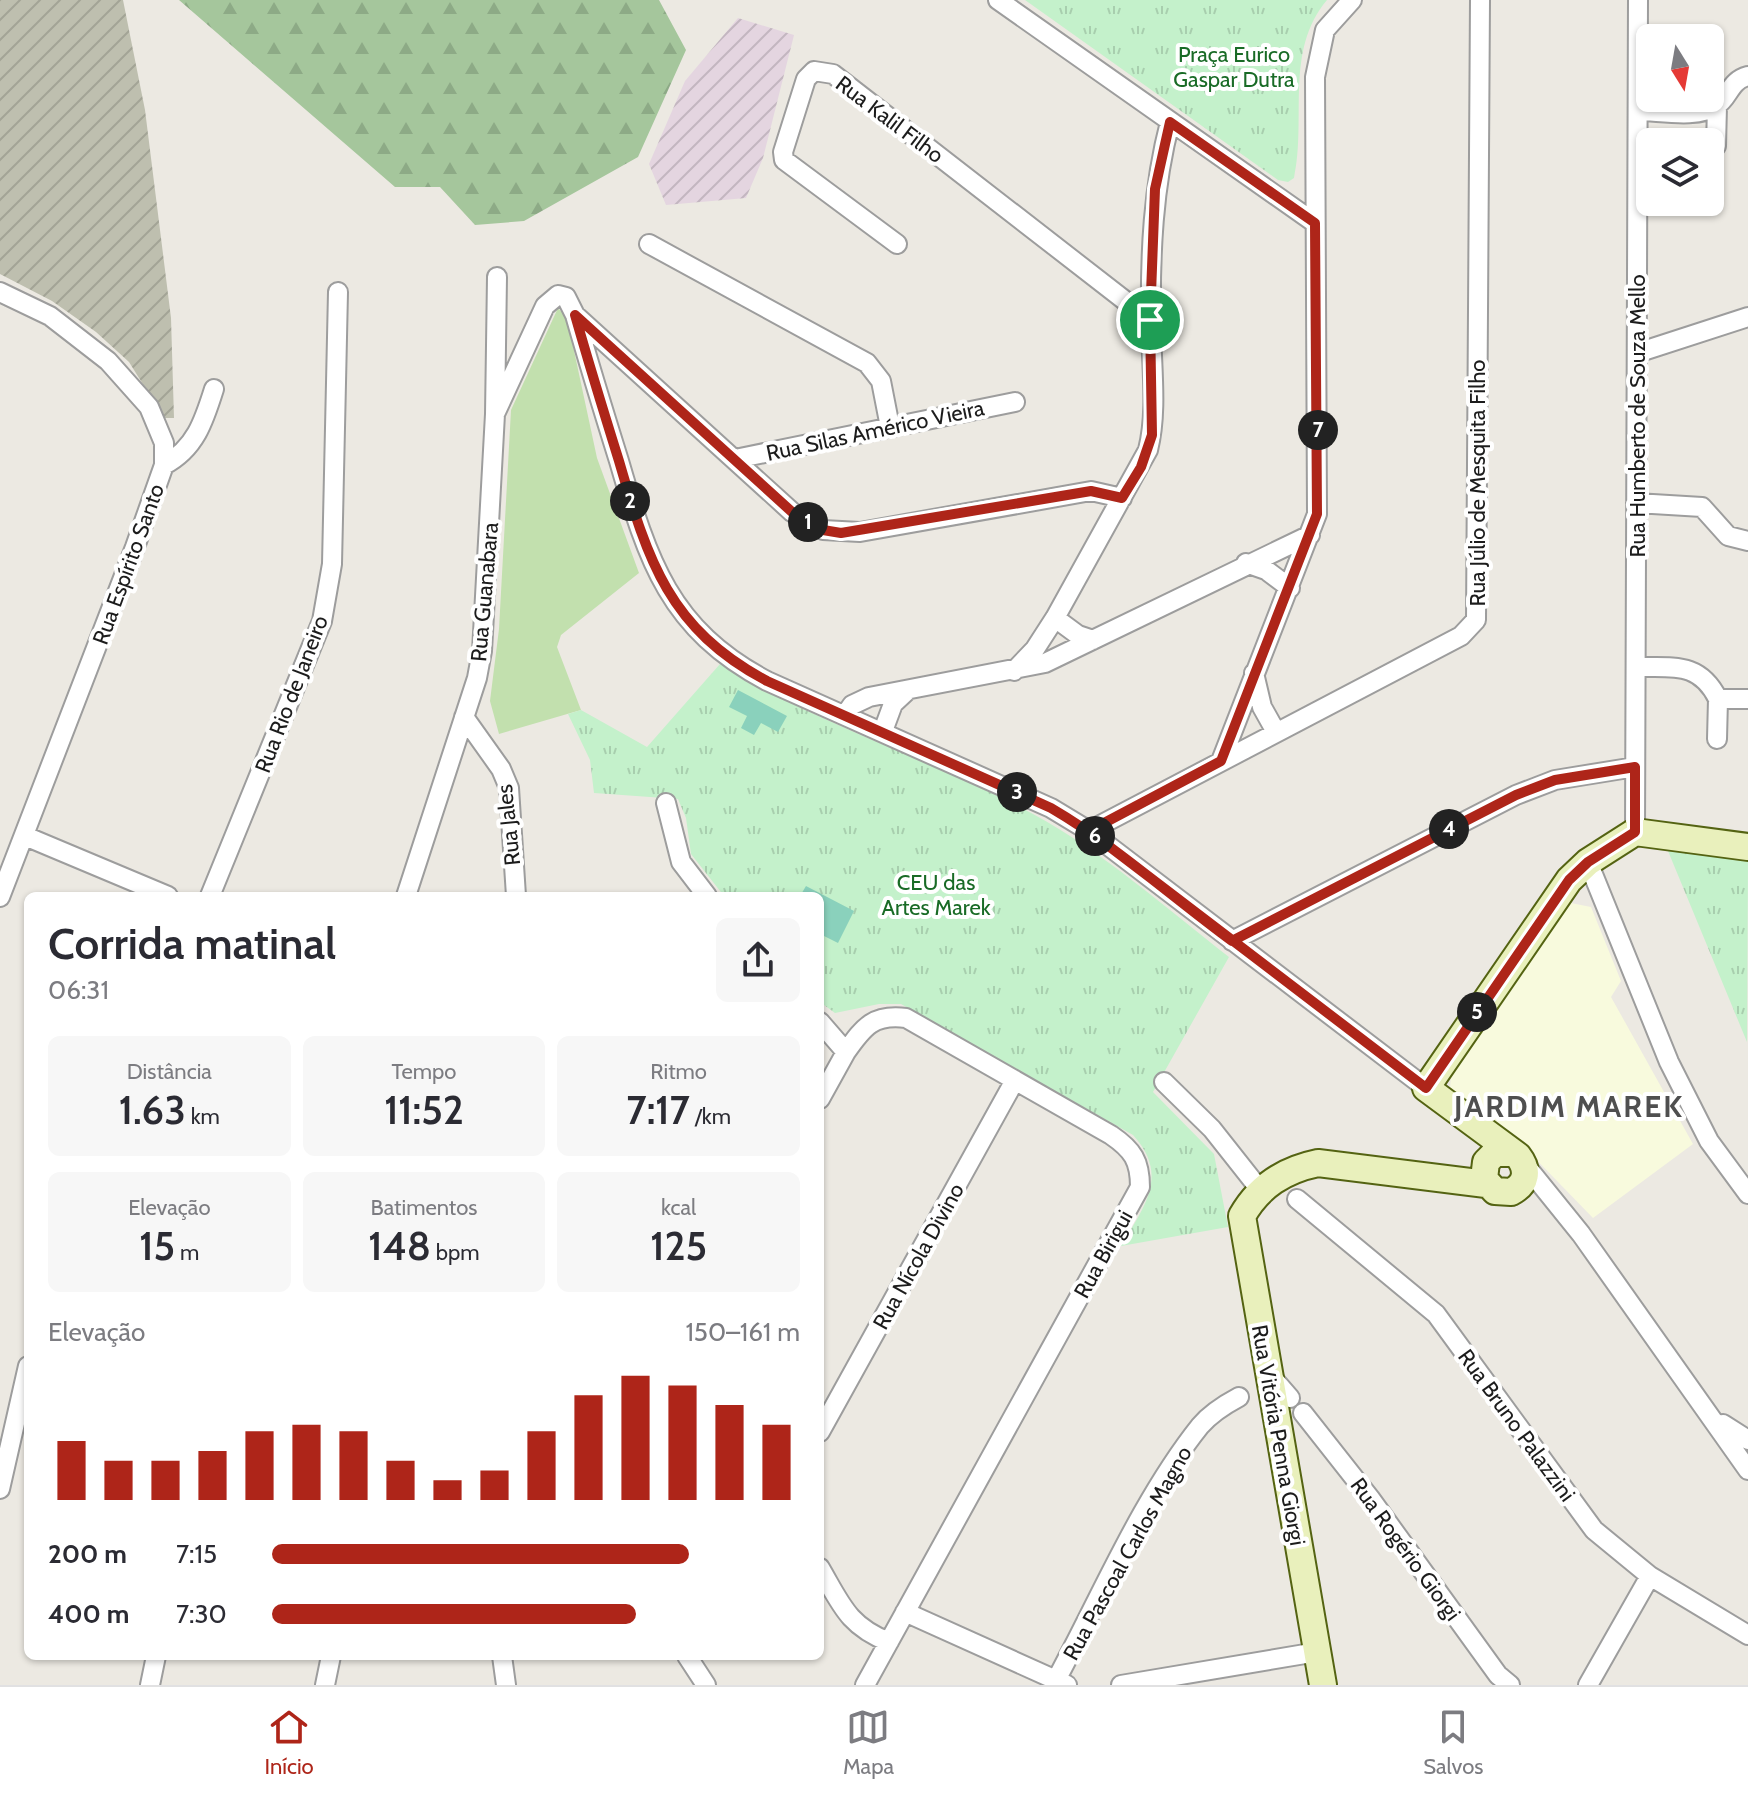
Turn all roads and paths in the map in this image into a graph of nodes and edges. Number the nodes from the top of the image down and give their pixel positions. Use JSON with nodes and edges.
{"nodes":[{"id":1,"x":998,"y":0,"type":"edge"},
{"id":2,"x":1352,"y":0,"type":"edge"},
{"id":3,"x":1480,"y":0,"type":"edge"},
{"id":4,"x":1638,"y":0,"type":"edge"},
{"id":5,"x":1638,"y":24,"type":"edge"},
{"id":6,"x":1748,"y":76,"type":"edge"},
{"id":7,"x":1724,"y":95,"type":"edge"},
{"id":8,"x":1638,"y":112,"type":"edge"},
{"id":9,"x":1170,"y":122,"type":"junction"},
{"id":10,"x":1315,"y":223,"type":"junction"},
{"id":11,"x":649,"y":244,"type":"dead end"},
{"id":12,"x":897,"y":244,"type":"dead end"},
{"id":13,"x":497,"y":277,"type":"dead end"},
{"id":14,"x":0,"y":292,"type":"edge"},
{"id":15,"x":338,"y":292,"type":"dead end"},
{"id":16,"x":575,"y":315,"type":"junction"},
{"id":17,"x":1748,"y":317,"type":"edge"},
{"id":18,"x":1150,"y":320,"type":"junction"},
{"id":19,"x":1637,"y":353,"type":"junction"},
{"id":20,"x":214,"y":389,"type":"dead end"},
{"id":21,"x":1015,"y":402,"type":"dead end"},
{"id":22,"x":495,"y":414,"type":"junction"},
{"id":23,"x":890,"y":427,"type":"junction"},
{"id":24,"x":735,"y":459,"type":"junction"},
{"id":25,"x":164,"y":465,"type":"junction"},
{"id":26,"x":1122,"y":498,"type":"junction"},
{"id":27,"x":1636,"y":503,"type":"junction"},
{"id":28,"x":1310,"y":535,"type":"junction"},
{"id":29,"x":1748,"y":541,"type":"edge"},
{"id":30,"x":1246,"y":563,"type":"junction"},
{"id":31,"x":1290,"y":588,"type":"junction"},
{"id":32,"x":1055,"y":618,"type":"junction"},
{"id":33,"x":1093,"y":640,"type":"junction"},
{"id":34,"x":1636,"y":667,"type":"junction"},
{"id":35,"x":1014,"y":671,"type":"junction"},
{"id":36,"x":1254,"y":673,"type":"junction"},
{"id":37,"x":908,"y":690,"type":"junction"},
{"id":38,"x":1718,"y":699,"type":"junction"},
{"id":39,"x":1748,"y":699,"type":"edge"},
{"id":40,"x":845,"y":715,"type":"junction"},
{"id":41,"x":464,"y":717,"type":"junction"},
{"id":42,"x":883,"y":731,"type":"junction"},
{"id":43,"x":1276,"y":732,"type":"junction"},
{"id":44,"x":1717,"y":739,"type":"dead end"},
{"id":45,"x":1221,"y":761,"type":"junction"},
{"id":46,"x":1635,"y":767,"type":"junction"},
{"id":47,"x":666,"y":803,"type":"dead end"},
{"id":48,"x":1089,"y":831,"type":"junction"},
{"id":49,"x":1635,"y":832,"type":"junction"},
{"id":50,"x":25,"y":836,"type":"junction"},
{"id":51,"x":1748,"y":847,"type":"edge"},
{"id":52,"x":1588,"y":862,"type":"junction"},
{"id":53,"x":158,"y":892,"type":"edge"},
{"id":54,"x":212,"y":892,"type":"edge"},
{"id":55,"x":407,"y":892,"type":"edge"},
{"id":56,"x":516,"y":892,"type":"edge"},
{"id":57,"x":704,"y":892,"type":"edge"},
{"id":58,"x":0,"y":897,"type":"edge"},
{"id":59,"x":1232,"y":941,"type":"junction"},
{"id":60,"x":824,"y":1027,"type":"edge"},
{"id":61,"x":846,"y":1052,"type":"junction"},
{"id":62,"x":1015,"y":1080,"type":"junction"},
{"id":63,"x":1164,"y":1082,"type":"dead end"},
{"id":64,"x":1426,"y":1088,"type":"junction"},
{"id":65,"x":824,"y":1092,"type":"edge"},
{"id":66,"x":1499,"y":1166,"type":"junction"},
{"id":67,"x":1261,"y":1191,"type":"junction"},
{"id":68,"x":1511,"y":1192,"type":"joint"},
{"id":69,"x":1748,"y":1194,"type":"edge"},
{"id":70,"x":1554,"y":1198,"type":"junction"},
{"id":71,"x":1297,"y":1199,"type":"dead end"},
{"id":72,"x":1268,"y":1373,"type":"junction"},
{"id":73,"x":24,"y":1384,"type":"edge"},
{"id":74,"x":1239,"y":1397,"type":"dead end"},
{"id":75,"x":1290,"y":1398,"type":"dead end"},
{"id":76,"x":1303,"y":1413,"type":"dead end"},
{"id":77,"x":1714,"y":1418,"type":"junction"},
{"id":78,"x":824,"y":1425,"type":"edge"},
{"id":79,"x":1748,"y":1440,"type":"edge"},
{"id":80,"x":1748,"y":1470,"type":"edge"},
{"id":81,"x":0,"y":1489,"type":"edge"},
{"id":82,"x":824,"y":1575,"type":"edge"},
{"id":83,"x":1650,"y":1576,"type":"junction"},
{"id":84,"x":905,"y":1612,"type":"junction"},
{"id":85,"x":1748,"y":1635,"type":"edge"},
{"id":86,"x":889,"y":1642,"type":"junction"},
{"id":87,"x":1317,"y":1652,"type":"junction"},
{"id":88,"x":155,"y":1660,"type":"edge"},
{"id":89,"x":330,"y":1660,"type":"edge"},
{"id":90,"x":503,"y":1660,"type":"edge"},
{"id":91,"x":690,"y":1660,"type":"edge"},
{"id":92,"x":1158,"y":1682,"type":"edge"},
{"id":93,"x":1061,"y":1684,"type":"edge"},
{"id":94,"x":150,"y":1685,"type":"edge"},
{"id":95,"x":325,"y":1685,"type":"edge"},
{"id":96,"x":506,"y":1685,"type":"edge"},
{"id":97,"x":706,"y":1685,"type":"edge"},
{"id":98,"x":865,"y":1685,"type":"edge"},
{"id":99,"x":1121,"y":1685,"type":"edge"},
{"id":100,"x":1323,"y":1685,"type":"edge"},
{"id":101,"x":1510,"y":1685,"type":"edge"},
{"id":102,"x":1588,"y":1685,"type":"edge"}],
"edges":[{"from":1,"to":9,"type":"street"},
{"from":2,"to":10,"type":"street"},
{"from":3,"to":43,"type":"street","name":"Rua Júlio de Mesquita Filho"},
{"from":4,"to":5,"type":"street","name":"Rua Humberto de Souza Mello"},
{"from":6,"to":7,"type":"street"},
{"from":8,"to":19,"type":"street","name":"Rua Humberto de Souza Mello"},
{"from":9,"to":10,"type":"street"},
{"from":9,"to":18,"type":"street"},
{"from":10,"to":28,"type":"street"},
{"from":11,"to":23,"type":"street"},
{"from":12,"to":18,"type":"street","name":"Rua Kalil Filho"},
{"from":13,"to":22,"type":"street","name":"Rua Guanabara"},
{"from":14,"to":25,"type":"street","name":"Rua Espírito Santo"},
{"from":15,"to":54,"type":"street","name":"Rua Rio de Janeiro"},
{"from":16,"to":22,"type":"street"},
{"from":16,"to":24,"type":"street"},
{"from":16,"to":40,"type":"street"},
{"from":17,"to":19,"type":"street"},
{"from":18,"to":26,"type":"street"},
{"from":19,"to":27,"type":"street","name":"Rua Humberto de Souza Mello"},
{"from":20,"to":25,"type":"street"},
{"from":21,"to":23,"type":"street","name":"Rua Silas Américo Vieira"},
{"from":22,"to":41,"type":"street","name":"Rua Guanabara"},
{"from":23,"to":24,"type":"street","name":"Rua Silas Américo Vieira"},
{"from":24,"to":26,"type":"street"},
{"from":25,"to":50,"type":"street","name":"Rua Espírito Santo"},
{"from":26,"to":32,"type":"street"},
{"from":27,"to":29,"type":"street"},
{"from":27,"to":34,"type":"street","name":"Rua Humberto de Souza Mello"},
{"from":28,"to":30,"type":"street"},
{"from":28,"to":31,"type":"street"},
{"from":30,"to":31,"type":"street"},
{"from":30,"to":33,"type":"street"},
{"from":31,"to":36,"type":"street"},
{"from":32,"to":33,"type":"street"},
{"from":32,"to":35,"type":"street"},
{"from":33,"to":35,"type":"street"},
{"from":34,"to":38,"type":"street"},
{"from":34,"to":46,"type":"street","name":"Rua Humberto de Souza Mello"},
{"from":35,"to":37,"type":"street"},
{"from":36,"to":43,"type":"street"},
{"from":36,"to":45,"type":"street"},
{"from":37,"to":40,"type":"street"},
{"from":37,"to":42,"type":"street"},
{"from":38,"to":39,"type":"street"},
{"from":38,"to":44,"type":"street"},
{"from":40,"to":42,"type":"street"},
{"from":41,"to":55,"type":"street","name":"Rua Guanabara"},
{"from":41,"to":56,"type":"street","name":"Rua Jales"},
{"from":42,"to":48,"type":"street"},
{"from":43,"to":45,"type":"street","name":"Rua Júlio de Mesquita Filho"},
{"from":45,"to":48,"type":"street","name":"Rua Júlio de Mesquita Filho"},
{"from":46,"to":49,"type":"street","name":"Rua Humberto de Souza Mello"},
{"from":46,"to":59,"type":"street"},
{"from":47,"to":57,"type":"street"},
{"from":48,"to":59,"type":"street"},
{"from":49,"to":51,"type":"street"},
{"from":49,"to":52,"type":"street"},
{"from":50,"to":53,"type":"street"},
{"from":50,"to":58,"type":"street","name":"Rua Espírito Santo"},
{"from":52,"to":64,"type":"street"},
{"from":52,"to":69,"type":"street"},
{"from":59,"to":64,"type":"street"},
{"from":60,"to":61,"type":"street"},
{"from":61,"to":62,"type":"street","name":"Rua Birigui"},
{"from":61,"to":65,"type":"street","name":"Rua Birigui"},
{"from":62,"to":78,"type":"street","name":"Rua Nícola Divino"},
{"from":62,"to":84,"type":"street","name":"Rua Birigui"},
{"from":63,"to":67,"type":"street"},
{"from":64,"to":66,"type":"street"},
{"from":66,"to":67,"type":"street"},
{"from":66,"to":68,"type":"street"},
{"from":66,"to":70,"type":"street"},
{"from":67,"to":72,"type":"street","name":"Rua Vitória Penna Giorgi"},
{"from":68,"to":70,"type":"street"},
{"from":70,"to":77,"type":"street"},
{"from":71,"to":83,"type":"street","name":"Rua Bruno Palazzini"},
{"from":72,"to":75,"type":"street"},
{"from":72,"to":87,"type":"street","name":"Rua Vitória Penna Giorgi"},
{"from":73,"to":81,"type":"street"},
{"from":74,"to":93,"type":"street","name":"Rua Pascoal Carlos Magno"},
{"from":76,"to":101,"type":"street","name":"Rua Rogério Giorgi"},
{"from":77,"to":79,"type":"street"},
{"from":77,"to":80,"type":"street"},
{"from":82,"to":86,"type":"street"},
{"from":83,"to":85,"type":"street","name":"Rua Bruno Palazzini"},
{"from":83,"to":102,"type":"street"},
{"from":84,"to":86,"type":"street","name":"Rua Birigui"},
{"from":84,"to":93,"type":"street"},
{"from":86,"to":98,"type":"street","name":"Rua Birigui"},
{"from":87,"to":92,"type":"street"},
{"from":87,"to":100,"type":"street","name":"Rua Vitória Penna Giorgi"},
{"from":88,"to":94,"type":"street"},
{"from":89,"to":95,"type":"street"},
{"from":90,"to":96,"type":"street"},
{"from":91,"to":97,"type":"street"},
{"from":92,"to":99,"type":"street"}]}
